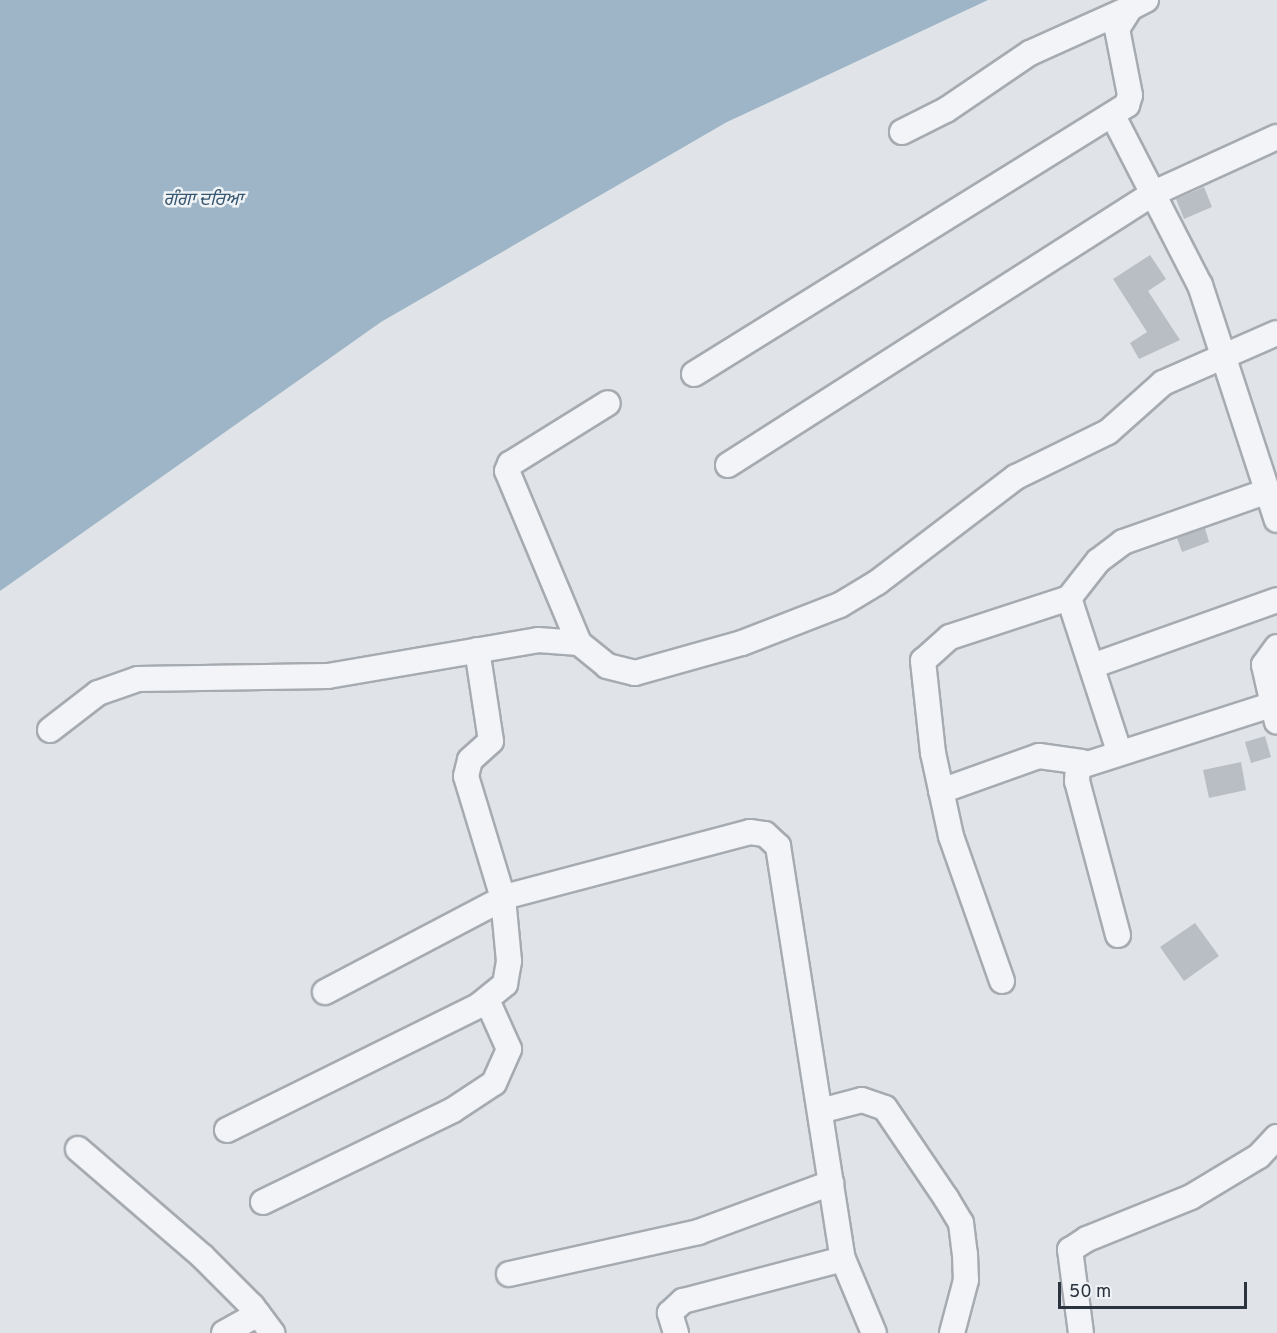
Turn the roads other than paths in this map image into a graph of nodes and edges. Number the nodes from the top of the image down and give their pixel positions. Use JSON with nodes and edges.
{"nodes":[{"id":1,"x":1138,"y":4,"type":"edge"},
{"id":2,"x":1113,"y":116,"type":"junction"},
{"id":3,"x":902,"y":132,"type":"dead end"},
{"id":4,"x":1277,"y":137,"type":"edge"},
{"id":5,"x":1154,"y":194,"type":"junction"},
{"id":6,"x":1277,"y":333,"type":"edge"},
{"id":7,"x":1226,"y":353,"type":"junction"},
{"id":8,"x":694,"y":374,"type":"dead end"},
{"id":9,"x":608,"y":403,"type":"dead end"},
{"id":10,"x":728,"y":465,"type":"dead end"},
{"id":11,"x":1268,"y":491,"type":"junction"},
{"id":12,"x":1277,"y":520,"type":"edge"},
{"id":13,"x":1070,"y":598,"type":"junction"},
{"id":14,"x":1277,"y":600,"type":"edge"},
{"id":15,"x":579,"y":643,"type":"junction"},
{"id":16,"x":1277,"y":647,"type":"edge"},
{"id":17,"x":477,"y":650,"type":"junction"},
{"id":18,"x":1092,"y":666,"type":"junction"},
{"id":19,"x":1274,"y":713,"type":"edge"},
{"id":20,"x":50,"y":730,"type":"dead end"},
{"id":21,"x":1119,"y":751,"type":"junction"},
{"id":22,"x":1082,"y":762,"type":"junction"},
{"id":23,"x":941,"y":791,"type":"junction"},
{"id":24,"x":503,"y":898,"type":"junction"},
{"id":25,"x":1118,"y":935,"type":"dead end"},
{"id":26,"x":1002,"y":981,"type":"dead end"},
{"id":27,"x":325,"y":992,"type":"dead end"},
{"id":28,"x":487,"y":1000,"type":"junction"},
{"id":29,"x":820,"y":1111,"type":"junction"},
{"id":30,"x":227,"y":1130,"type":"dead end"},
{"id":31,"x":1277,"y":1137,"type":"edge"},
{"id":32,"x":78,"y":1149,"type":"dead end"},
{"id":33,"x":831,"y":1183,"type":"junction"},
{"id":34,"x":263,"y":1202,"type":"dead end"},
{"id":35,"x":843,"y":1259,"type":"junction"},
{"id":36,"x":509,"y":1274,"type":"dead end"},
{"id":37,"x":265,"y":1324,"type":"edge"},
{"id":38,"x":224,"y":1333,"type":"edge"},
{"id":39,"x":676,"y":1333,"type":"edge"},
{"id":40,"x":874,"y":1333,"type":"edge"},
{"id":41,"x":952,"y":1333,"type":"edge"},
{"id":42,"x":1081,"y":1333,"type":"edge"}],
"edges":[{"from":1,"to":2,"type":"street"},
{"from":1,"to":3,"type":"street"},
{"from":2,"to":5,"type":"street"},
{"from":2,"to":8,"type":"street"},
{"from":4,"to":5,"type":"street"},
{"from":5,"to":7,"type":"street"},
{"from":5,"to":10,"type":"street"},
{"from":6,"to":7,"type":"street"},
{"from":7,"to":11,"type":"street"},
{"from":7,"to":15,"type":"street"},
{"from":9,"to":15,"type":"street"},
{"from":11,"to":12,"type":"street"},
{"from":11,"to":13,"type":"street"},
{"from":13,"to":18,"type":"street"},
{"from":13,"to":23,"type":"street"},
{"from":14,"to":18,"type":"street"},
{"from":15,"to":17,"type":"street"},
{"from":16,"to":19,"type":"street"},
{"from":17,"to":20,"type":"street"},
{"from":17,"to":24,"type":"street"},
{"from":18,"to":21,"type":"street"},
{"from":19,"to":21,"type":"street"},
{"from":21,"to":22,"type":"street"},
{"from":22,"to":23,"type":"street"},
{"from":22,"to":25,"type":"street"},
{"from":23,"to":26,"type":"street"},
{"from":24,"to":27,"type":"street"},
{"from":24,"to":28,"type":"street"},
{"from":24,"to":29,"type":"street"},
{"from":28,"to":30,"type":"street"},
{"from":28,"to":34,"type":"street"},
{"from":29,"to":33,"type":"street"},
{"from":29,"to":41,"type":"street"},
{"from":31,"to":42,"type":"street"},
{"from":32,"to":37,"type":"street"},
{"from":33,"to":35,"type":"street"},
{"from":33,"to":36,"type":"street"},
{"from":35,"to":39,"type":"street"},
{"from":35,"to":40,"type":"street"},
{"from":37,"to":38,"type":"street"}]}
